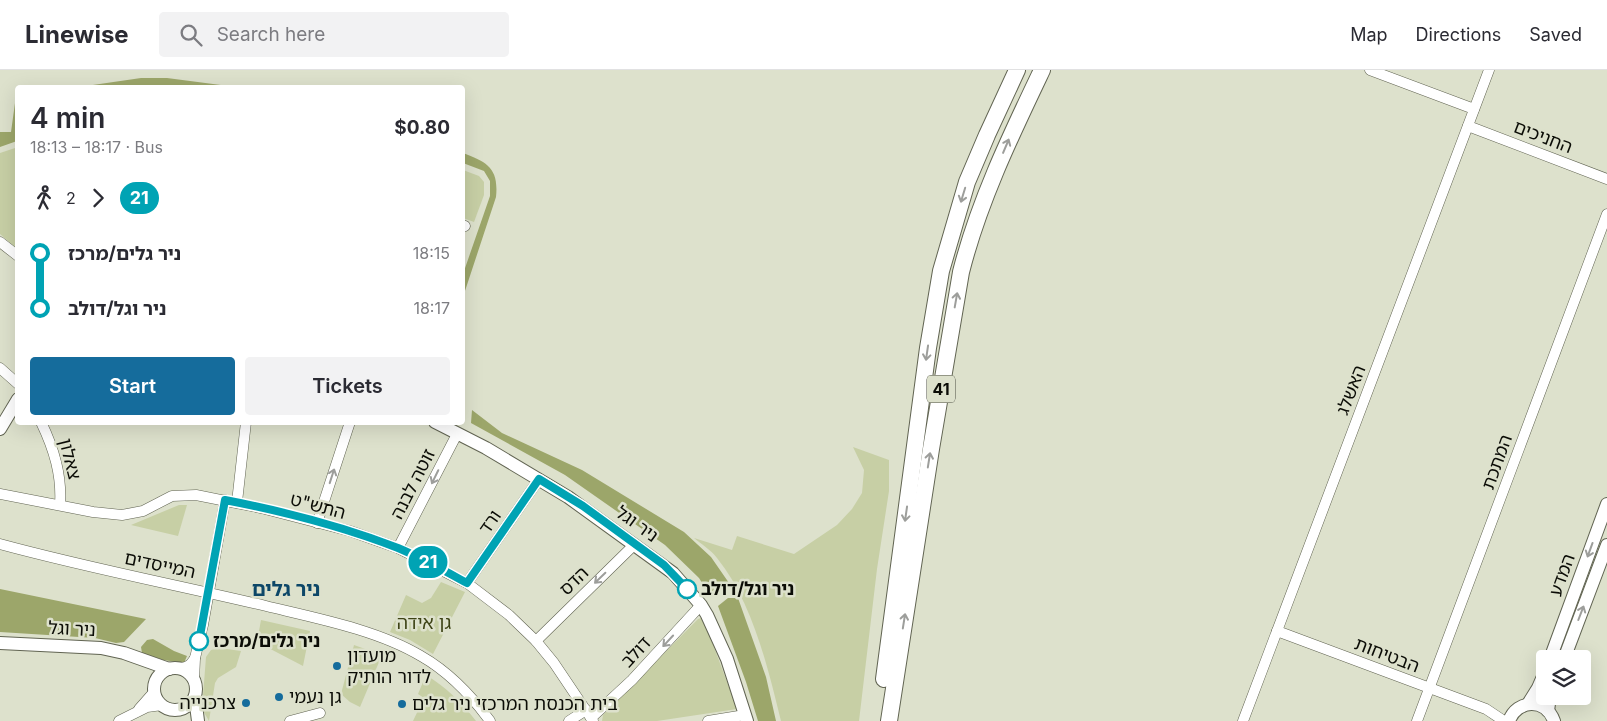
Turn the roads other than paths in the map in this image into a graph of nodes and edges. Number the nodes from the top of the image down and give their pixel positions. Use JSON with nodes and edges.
{"nodes":[{"id":1,"x":1017,"y":70,"type":"edge"},
{"id":2,"x":1042,"y":70,"type":"edge"},
{"id":3,"x":1370,"y":70,"type":"edge"},
{"id":4,"x":1490,"y":70,"type":"edge"},
{"id":5,"x":1474,"y":109,"type":"junction"},
{"id":6,"x":1468,"y":126,"type":"junction"},
{"id":7,"x":1607,"y":179,"type":"edge"},
{"id":8,"x":1607,"y":214,"type":"edge"},
{"id":9,"x":0,"y":242,"type":"edge"},
{"id":10,"x":15,"y":254,"type":"edge"},
{"id":11,"x":0,"y":368,"type":"edge"},
{"id":12,"x":15,"y":381,"type":"edge"},
{"id":13,"x":15,"y":404,"type":"edge"},
{"id":14,"x":42,"y":425,"type":"edge"},
{"id":15,"x":246,"y":425,"type":"edge"},
{"id":16,"x":349,"y":425,"type":"edge"},
{"id":17,"x":440,"y":425,"type":"edge"},
{"id":18,"x":0,"y":429,"type":"edge"},
{"id":19,"x":457,"y":434,"type":"junction"},
{"id":20,"x":539,"y":479,"type":"junction"},
{"id":21,"x":0,"y":494,"type":"edge"},
{"id":22,"x":225,"y":500,"type":"junction"},
{"id":23,"x":237,"y":502,"type":"junction"},
{"id":24,"x":1607,"y":504,"type":"edge"},
{"id":25,"x":60,"y":505,"type":"junction"},
{"id":26,"x":317,"y":523,"type":"junction"},
{"id":27,"x":0,"y":544,"type":"edge"},
{"id":28,"x":635,"y":544,"type":"junction"},
{"id":29,"x":1607,"y":545,"type":"edge"},
{"id":30,"x":398,"y":548,"type":"junction"},
{"id":31,"x":467,"y":583,"type":"junction"},
{"id":32,"x":208,"y":592,"type":"junction"},
{"id":33,"x":701,"y":605,"type":"junction"},
{"id":34,"x":1277,"y":631,"type":"junction"},
{"id":35,"x":536,"y":641,"type":"junction"},
{"id":36,"x":0,"y":643,"type":"edge"},
{"id":37,"x":1553,"y":650,"type":"edge"},
{"id":38,"x":1567,"y":650,"type":"edge"},
{"id":39,"x":195,"y":658,"type":"junction"},
{"id":40,"x":140,"y":660,"type":"junction"},
{"id":41,"x":175,"y":668,"type":"junction"},
{"id":42,"x":194,"y":681,"type":"junction"},
{"id":43,"x":154,"y":686,"type":"junction"},
{"id":44,"x":1430,"y":688,"type":"junction"},
{"id":45,"x":1536,"y":692,"type":"edge"},
{"id":46,"x":194,"y":697,"type":"junction"},
{"id":47,"x":1528,"y":704,"type":"junction"},
{"id":48,"x":162,"y":705,"type":"junction"},
{"id":49,"x":1486,"y":709,"type":"junction"},
{"id":50,"x":179,"y":710,"type":"junction"},
{"id":51,"x":137,"y":711,"type":"junction"},
{"id":52,"x":320,"y":713,"type":"dead end"},
{"id":53,"x":1511,"y":716,"type":"edge"},
{"id":54,"x":1551,"y":716,"type":"edge"},
{"id":55,"x":590,"y":717,"type":"edge"},
{"id":56,"x":746,"y":718,"type":"edge"},
{"id":57,"x":119,"y":721,"type":"edge"},
{"id":58,"x":198,"y":721,"type":"edge"},
{"id":59,"x":290,"y":721,"type":"edge"},
{"id":60,"x":490,"y":721,"type":"edge"},
{"id":61,"x":569,"y":721,"type":"edge"},
{"id":62,"x":708,"y":721,"type":"edge"},
{"id":63,"x":878,"y":721,"type":"edge"},
{"id":64,"x":890,"y":721,"type":"edge"},
{"id":65,"x":1243,"y":721,"type":"edge"},
{"id":66,"x":1417,"y":721,"type":"edge"},
{"id":67,"x":1504,"y":721,"type":"edge"}],
"edges":[{"from":1,"to":63,"type":"highway","number":"41","one_way":true},
{"from":64,"to":2,"type":"highway","number":"41","one_way":true},
{"from":3,"to":5,"type":"street"},
{"from":4,"to":5,"type":"street","name":"האשלג"},
{"from":5,"to":6,"type":"street","name":"האשלג"},
{"from":6,"to":7,"type":"street","name":"החניכים"},
{"from":6,"to":34,"type":"street","name":"האשלג"},
{"from":8,"to":44,"type":"street","name":"המתכת"},
{"from":9,"to":10,"type":"street"},
{"from":11,"to":12,"type":"street"},
{"from":13,"to":18,"type":"street"},
{"from":14,"to":25,"type":"street","name":"צאלון"},
{"from":15,"to":23,"type":"street"},
{"from":26,"to":16,"type":"street","one_way":true},
{"from":17,"to":19,"type":"street","name":"ניר וגל"},
{"from":19,"to":20,"type":"street","name":"ניר וגל"},
{"from":19,"to":30,"type":"street","name":"זוטה לבנה","one_way":true},
{"from":20,"to":28,"type":"street","name":"ניר וגל"},
{"from":20,"to":31,"type":"street","name":"ורד"},
{"from":21,"to":25,"type":"street","name":"התש\"ט"},
{"from":22,"to":23,"type":"street","name":"התש\"ט"},
{"from":22,"to":25,"type":"street","name":"התש\"ט"},
{"from":22,"to":32,"type":"street"},
{"from":23,"to":26,"type":"street","name":"התש\"ט"},
{"from":24,"to":37,"type":"street","name":"המדע","one_way":true},
{"from":26,"to":30,"type":"street","name":"התש\"ט"},
{"from":27,"to":32,"type":"street","name":"המייסדים"},
{"from":28,"to":33,"type":"street","name":"ניר וגל"},
{"from":28,"to":35,"type":"street","name":"הדס","one_way":true},
{"from":38,"to":29,"type":"street","name":"המדע","one_way":true},
{"from":30,"to":31,"type":"street","name":"התש\"ט"},
{"from":31,"to":35,"type":"street","name":"התש\"ט"},
{"from":32,"to":39,"type":"street"},
{"from":32,"to":60,"type":"street","name":"המייסדים"},
{"from":33,"to":55,"type":"street","name":"דולב","one_way":true},
{"from":33,"to":56,"type":"street","name":"ניר וגל"},
{"from":34,"to":44,"type":"street","name":"הבטיחות"},
{"from":34,"to":65,"type":"street","name":"האשלג"},
{"from":35,"to":55,"type":"street","name":"התש\"ט"},
{"from":36,"to":40,"type":"street","name":"ניר וגל"},
{"from":39,"to":41,"type":"street"},
{"from":39,"to":42,"type":"street"},
{"from":40,"to":41,"type":"street","name":"ניר וגל"},
{"from":40,"to":43,"type":"street"},
{"from":41,"to":42,"type":"street"},
{"from":41,"to":43,"type":"street"},
{"from":42,"to":46,"type":"street"},
{"from":43,"to":48,"type":"street"},
{"from":43,"to":51,"type":"street"},
{"from":44,"to":49,"type":"street","name":"הבטיחות"},
{"from":44,"to":66,"type":"street","name":"המתכת"},
{"from":45,"to":47,"type":"street"},
{"from":46,"to":50,"type":"street"},
{"from":46,"to":58,"type":"street"},
{"from":47,"to":53,"type":"street"},
{"from":47,"to":54,"type":"street"},
{"from":48,"to":50,"type":"street"},
{"from":48,"to":51,"type":"street"},
{"from":49,"to":53,"type":"street","name":"הבטיחות"},
{"from":49,"to":67,"type":"street","name":"הבטיחות"},
{"from":50,"to":58,"type":"street"},
{"from":51,"to":57,"type":"street"},
{"from":52,"to":59,"type":"street"},
{"from":55,"to":61,"type":"street","name":"דולב"},
{"from":56,"to":62,"type":"street"}]}
